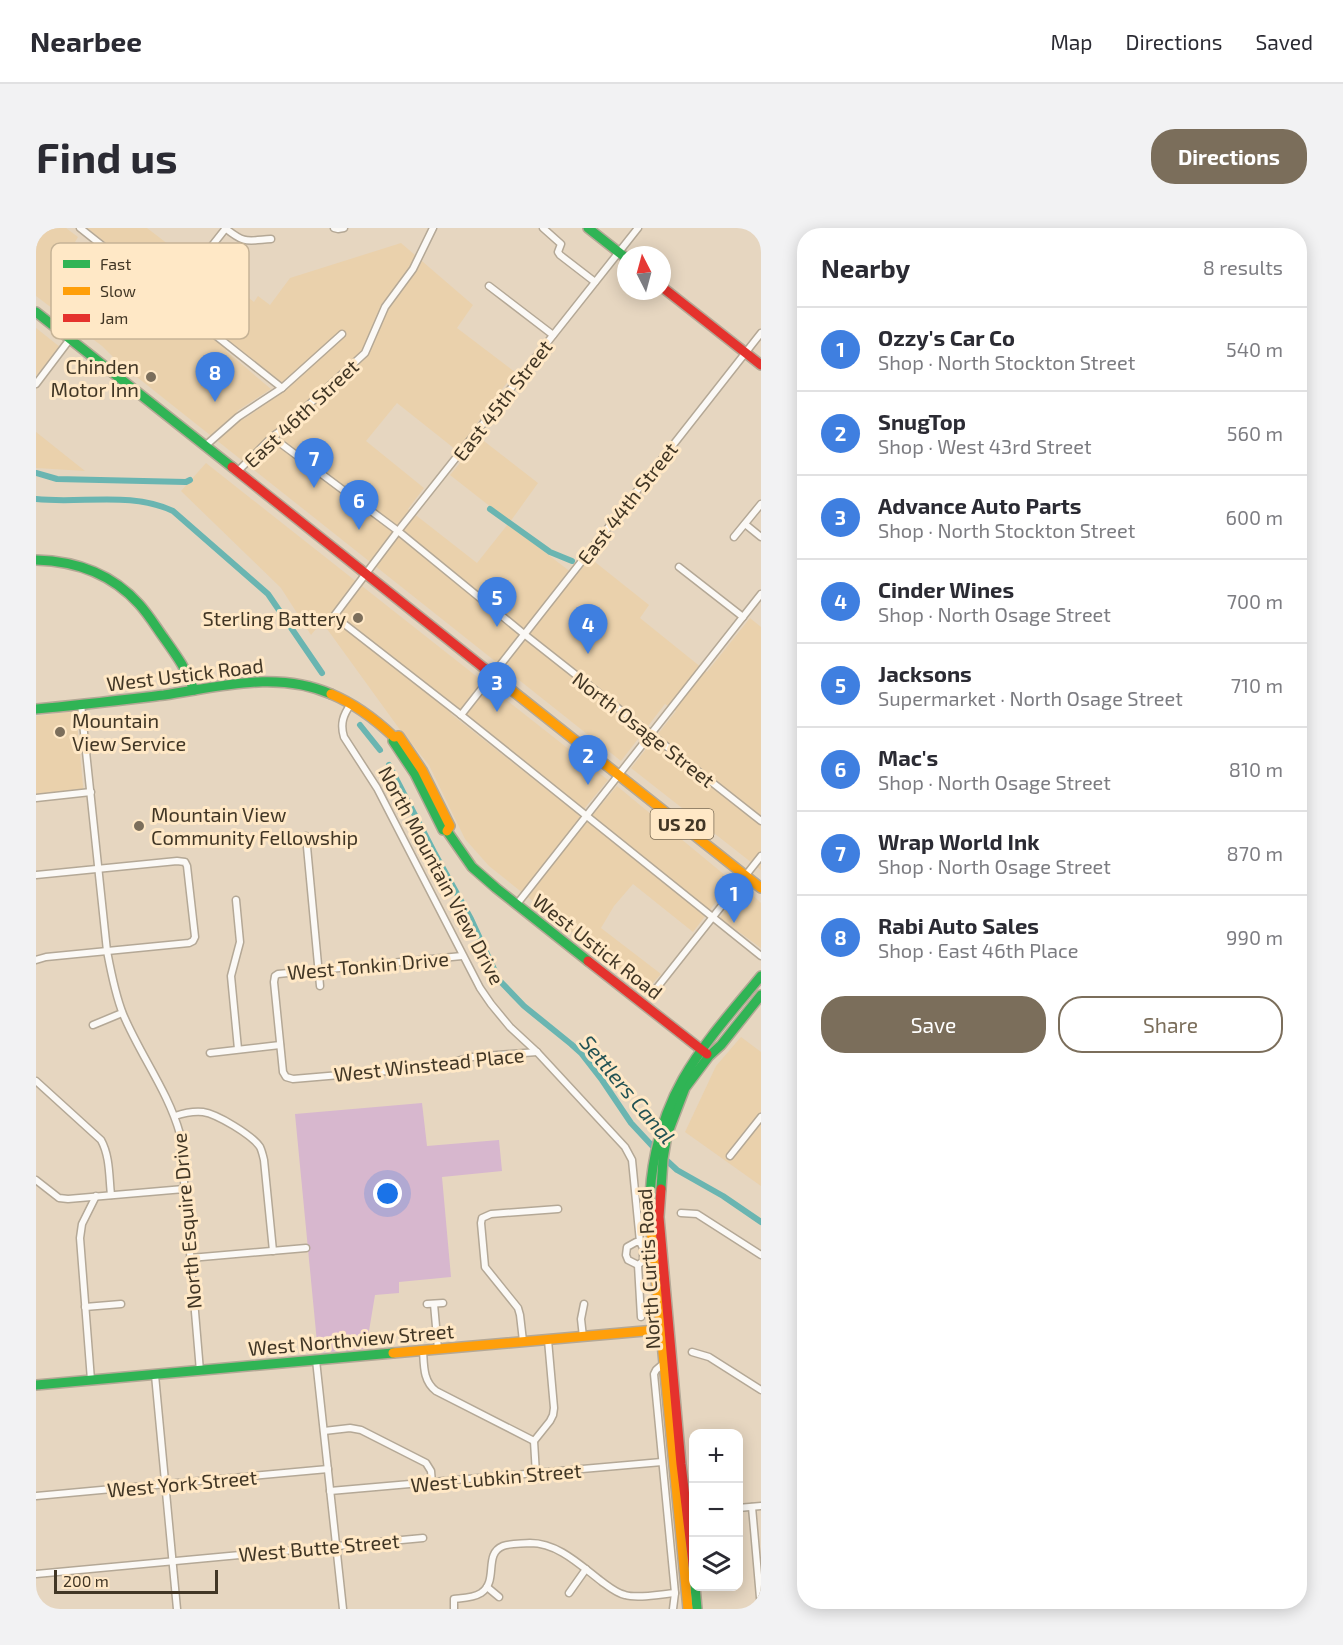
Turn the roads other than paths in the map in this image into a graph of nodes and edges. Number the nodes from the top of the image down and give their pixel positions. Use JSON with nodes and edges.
{"nodes":[{"id":1,"x":80,"y":228,"type":"edge"},
{"id":2,"x":334,"y":228,"type":"edge"},
{"id":3,"x":344,"y":228,"type":"edge"},
{"id":4,"x":433,"y":228,"type":"edge"},
{"id":5,"x":543,"y":228,"type":"edge"},
{"id":6,"x":588,"y":228,"type":"edge"},
{"id":7,"x":638,"y":228,"type":"edge"},
{"id":8,"x":222,"y":230,"type":"edge"},
{"id":9,"x":271,"y":239,"type":"dead end"},
{"id":10,"x":99,"y":243,"type":"edge"},
{"id":11,"x":212,"y":243,"type":"edge"},
{"id":12,"x":628,"y":246,"type":"edge"},
{"id":13,"x":617,"y":250,"type":"edge"},
{"id":14,"x":617,"y":261,"type":"edge"},
{"id":15,"x":595,"y":282,"type":"junction"},
{"id":16,"x":489,"y":286,"type":"dead end"},
{"id":17,"x":671,"y":294,"type":"edge"},
{"id":18,"x":36,"y":312,"type":"edge"},
{"id":19,"x":51,"y":324,"type":"edge"},
{"id":20,"x":761,"y":333,"type":"edge"},
{"id":21,"x":342,"y":334,"type":"dead end"},
{"id":22,"x":553,"y":335,"type":"junction"},
{"id":23,"x":70,"y":339,"type":"joint"},
{"id":24,"x":220,"y":339,"type":"edge"},
{"id":25,"x":745,"y":353,"type":"junction"},
{"id":26,"x":761,"y":365,"type":"edge"},
{"id":27,"x":36,"y":384,"type":"edge"},
{"id":28,"x":282,"y":388,"type":"junction"},
{"id":29,"x":272,"y":437,"type":"junction"},
{"id":30,"x":205,"y":446,"type":"junction"},
{"id":31,"x":237,"y":472,"type":"junction"},
{"id":32,"x":761,"y":504,"type":"edge"},
{"id":33,"x":745,"y":524,"type":"junction"},
{"id":34,"x":398,"y":531,"type":"junction"},
{"id":35,"x":734,"y":537,"type":"dead end"},
{"id":36,"x":761,"y":537,"type":"edge"},
{"id":37,"x":36,"y":560,"type":"edge"},
{"id":38,"x":679,"y":567,"type":"dead end"},
{"id":39,"x":366,"y":573,"type":"junction"},
{"id":40,"x":761,"y":594,"type":"edge"},
{"id":41,"x":743,"y":617,"type":"junction"},
{"id":42,"x":524,"y":634,"type":"junction"},
{"id":43,"x":492,"y":674,"type":"junction"},
{"id":44,"x":194,"y":690,"type":"junction"},
{"id":45,"x":351,"y":704,"type":"junction"},
{"id":46,"x":81,"y":705,"type":"junction"},
{"id":47,"x":36,"y":709,"type":"edge"},
{"id":48,"x":460,"y":715,"type":"junction"},
{"id":49,"x":650,"y":734,"type":"junction"},
{"id":50,"x":619,"y":774,"type":"junction"},
{"id":51,"x":91,"y":792,"type":"junction"},
{"id":52,"x":36,"y":798,"type":"edge"},
{"id":53,"x":586,"y":815,"type":"junction"},
{"id":54,"x":761,"y":821,"type":"edge"},
{"id":55,"x":306,"y":836,"type":"dead end"},
{"id":56,"x":761,"y":856,"type":"edge"},
{"id":57,"x":99,"y":868,"type":"junction"},
{"id":58,"x":36,"y":875,"type":"edge"},
{"id":59,"x":746,"y":875,"type":"junction"},
{"id":60,"x":761,"y":888,"type":"edge"},
{"id":61,"x":236,"y":900,"type":"dead end"},
{"id":62,"x":517,"y":904,"type":"junction"},
{"id":63,"x":712,"y":917,"type":"junction"},
{"id":64,"x":107,"y":951,"type":"junction"},
{"id":65,"x":462,"y":956,"type":"junction"},
{"id":66,"x":761,"y":956,"type":"edge"},
{"id":67,"x":36,"y":960,"type":"edge"},
{"id":68,"x":319,"y":970,"type":"junction"},
{"id":69,"x":761,"y":976,"type":"edge"},
{"id":70,"x":320,"y":986,"type":"dead end"},
{"id":71,"x":651,"y":994,"type":"dead end"},
{"id":72,"x":761,"y":995,"type":"edge"},
{"id":73,"x":122,"y":1013,"type":"junction"},
{"id":74,"x":93,"y":1025,"type":"dead end"},
{"id":75,"x":280,"y":1045,"type":"junction"},
{"id":76,"x":238,"y":1049,"type":"junction"},
{"id":77,"x":537,"y":1052,"type":"junction"},
{"id":78,"x":210,"y":1053,"type":"dead end"},
{"id":79,"x":706,"y":1053,"type":"junction"},
{"id":80,"x":36,"y":1081,"type":"edge"},
{"id":81,"x":175,"y":1116,"type":"junction"},
{"id":82,"x":761,"y":1117,"type":"edge"},
{"id":83,"x":730,"y":1156,"type":"dead end"},
{"id":84,"x":632,"y":1160,"type":"joint"},
{"id":85,"x":36,"y":1180,"type":"edge"},
{"id":86,"x":184,"y":1189,"type":"junction"},
{"id":87,"x":111,"y":1195,"type":"junction"},
{"id":88,"x":96,"y":1196,"type":"junction"},
{"id":89,"x":558,"y":1209,"type":"dead end"},
{"id":90,"x":681,"y":1213,"type":"dead end"},
{"id":91,"x":640,"y":1242,"type":"junction"},
{"id":92,"x":306,"y":1248,"type":"dead end"},
{"id":93,"x":273,"y":1251,"type":"junction"},
{"id":94,"x":761,"y":1255,"type":"edge"},
{"id":95,"x":190,"y":1258,"type":"junction"},
{"id":96,"x":638,"y":1265,"type":"junction"},
{"id":97,"x":443,"y":1303,"type":"dead end"},
{"id":98,"x":121,"y":1304,"type":"dead end"},
{"id":99,"x":427,"y":1304,"type":"dead end"},
{"id":100,"x":435,"y":1304,"type":"junction"},
{"id":101,"x":584,"y":1304,"type":"dead end"},
{"id":102,"x":85,"y":1307,"type":"junction"},
{"id":103,"x":641,"y":1317,"type":"dead end"},
{"id":104,"x":664,"y":1330,"type":"junction"},
{"id":105,"x":583,"y":1336,"type":"junction"},
{"id":106,"x":548,"y":1340,"type":"junction"},
{"id":107,"x":523,"y":1341,"type":"junction"},
{"id":108,"x":438,"y":1349,"type":"junction"},
{"id":109,"x":423,"y":1350,"type":"junction"},
{"id":110,"x":692,"y":1352,"type":"dead end"},
{"id":111,"x":316,"y":1360,"type":"junction"},
{"id":112,"x":663,"y":1364,"type":"junction"},
{"id":113,"x":200,"y":1371,"type":"junction"},
{"id":114,"x":155,"y":1375,"type":"junction"},
{"id":115,"x":91,"y":1380,"type":"junction"},
{"id":116,"x":36,"y":1385,"type":"edge"},
{"id":117,"x":761,"y":1390,"type":"edge"},
{"id":118,"x":324,"y":1431,"type":"junction"},
{"id":119,"x":534,"y":1441,"type":"junction"},
{"id":120,"x":662,"y":1462,"type":"junction"},
{"id":121,"x":328,"y":1469,"type":"junction"},
{"id":122,"x":536,"y":1474,"type":"junction"},
{"id":123,"x":432,"y":1483,"type":"junction"},
{"id":124,"x":166,"y":1484,"type":"junction"},
{"id":125,"x":688,"y":1487,"type":"edge"},
{"id":126,"x":330,"y":1491,"type":"junction"},
{"id":127,"x":36,"y":1496,"type":"edge"},
{"id":128,"x":761,"y":1506,"type":"edge"},
{"id":129,"x":752,"y":1507,"type":"junction"},
{"id":130,"x":743,"y":1508,"type":"edge"},
{"id":131,"x":691,"y":1537,"type":"edge"},
{"id":132,"x":423,"y":1538,"type":"dead end"},
{"id":133,"x":336,"y":1546,"type":"junction"},
{"id":134,"x":172,"y":1562,"type":"junction"},
{"id":135,"x":586,"y":1569,"type":"junction"},
{"id":136,"x":36,"y":1574,"type":"edge"},
{"id":137,"x":487,"y":1587,"type":"junction"},
{"id":138,"x":695,"y":1591,"type":"edge"},
{"id":139,"x":569,"y":1593,"type":"dead end"},
{"id":140,"x":675,"y":1593,"type":"junction"},
{"id":141,"x":499,"y":1597,"type":"dead end"},
{"id":142,"x":177,"y":1609,"type":"edge"},
{"id":143,"x":343,"y":1609,"type":"edge"},
{"id":144,"x":454,"y":1609,"type":"edge"},
{"id":145,"x":673,"y":1609,"type":"edge"},
{"id":146,"x":688,"y":1609,"type":"edge"},
{"id":147,"x":697,"y":1609,"type":"edge"},
{"id":148,"x":761,"y":1609,"type":"edge"}],
"edges":[{"from":1,"to":10,"type":"street"},
{"from":2,"to":3,"type":"street"},
{"from":4,"to":29,"type":"street","name":"East 46th Street"},
{"from":5,"to":15,"type":"street"},
{"from":6,"to":13,"type":"main road"},
{"from":7,"to":12,"type":"street","name":"East 45th Street"},
{"from":8,"to":9,"type":"street"},
{"from":8,"to":11,"type":"street"},
{"from":14,"to":15,"type":"street","name":"East 45th Street"},
{"from":15,"to":22,"type":"street","name":"East 45th Street"},
{"from":16,"to":22,"type":"street"},
{"from":17,"to":25,"type":"main road"},
{"from":18,"to":19,"type":"main road","number":"US 20"},
{"from":20,"to":25,"type":"street","name":"East 44th Street"},
{"from":21,"to":28,"type":"street"},
{"from":22,"to":34,"type":"street","name":"East 45th Street"},
{"from":23,"to":27,"type":"street"},
{"from":23,"to":30,"type":"main road","number":"US 20"},
{"from":24,"to":28,"type":"street"},
{"from":25,"to":26,"type":"main road"},
{"from":25,"to":42,"type":"street","name":"East 44th Street"},
{"from":28,"to":30,"type":"street"},
{"from":29,"to":31,"type":"street","name":"East 46th Street"},
{"from":29,"to":34,"type":"street","name":"North Osage Street"},
{"from":30,"to":31,"type":"main road","number":"US 20"},
{"from":31,"to":39,"type":"main road","number":"US 20"},
{"from":32,"to":33,"type":"street"},
{"from":33,"to":35,"type":"street"},
{"from":33,"to":36,"type":"street"},
{"from":34,"to":39,"type":"street","name":"East 45th Street"},
{"from":34,"to":42,"type":"street","name":"North Osage Street"},
{"from":37,"to":44,"type":"main road"},
{"from":38,"to":41,"type":"street"},
{"from":39,"to":43,"type":"main road","number":"US 20"},
{"from":39,"to":48,"type":"street","name":"East 45th Street"},
{"from":40,"to":41,"type":"street"},
{"from":41,"to":49,"type":"street"},
{"from":42,"to":43,"type":"street","name":"East 44th Street"},
{"from":42,"to":49,"type":"street","name":"North Osage Street"},
{"from":43,"to":48,"type":"street","name":"East 44th Street"},
{"from":43,"to":50,"type":"main road","number":"US 20"},
{"from":44,"to":45,"type":"main road","name":"West Ustick Road"},
{"from":44,"to":46,"type":"main road","name":"West Ustick Road"},
{"from":45,"to":62,"type":"main road","name":"West Ustick Road"},
{"from":45,"to":65,"type":"street","name":"North Mountain View Drive"},
{"from":46,"to":47,"type":"main road","name":"West Ustick Road"},
{"from":46,"to":51,"type":"street","name":"North Esquire Drive"},
{"from":48,"to":53,"type":"street"},
{"from":49,"to":50,"type":"street"},
{"from":49,"to":54,"type":"street","name":"North Osage Street"},
{"from":50,"to":53,"type":"street"},
{"from":50,"to":59,"type":"main road","number":"US 20"},
{"from":51,"to":52,"type":"street"},
{"from":51,"to":57,"type":"street","name":"North Esquire Drive"},
{"from":53,"to":62,"type":"street"},
{"from":53,"to":63,"type":"street"},
{"from":55,"to":68,"type":"street"},
{"from":56,"to":59,"type":"street"},
{"from":57,"to":58,"type":"street"},
{"from":57,"to":64,"type":"street","name":"North Esquire Drive"},
{"from":57,"to":64,"type":"street"},
{"from":59,"to":60,"type":"main road","number":"US 20"},
{"from":59,"to":63,"type":"street"},
{"from":61,"to":76,"type":"street"},
{"from":62,"to":79,"type":"main road","name":"West Ustick Road"},
{"from":63,"to":66,"type":"street"},
{"from":63,"to":71,"type":"street"},
{"from":64,"to":67,"type":"street"},
{"from":64,"to":73,"type":"street","name":"North Esquire Drive"},
{"from":65,"to":68,"type":"street","name":"West Tonkin Drive"},
{"from":65,"to":77,"type":"street","name":"North Mountain View Drive"},
{"from":68,"to":70,"type":"street"},
{"from":68,"to":75,"type":"street","name":"West Tonkin Drive"},
{"from":69,"to":79,"type":"main road","name":"North Curtis Road"},
{"from":72,"to":79,"type":"main road","name":"North Curtis Road"},
{"from":73,"to":74,"type":"street"},
{"from":73,"to":81,"type":"street","name":"North Esquire Drive"},
{"from":75,"to":76,"type":"street"},
{"from":75,"to":77,"type":"street","name":"West Winstead Place"},
{"from":76,"to":78,"type":"street"},
{"from":77,"to":84,"type":"street","name":"North Mountain View Drive"},
{"from":79,"to":104,"type":"main road","name":"North Curtis Road"},
{"from":80,"to":87,"type":"street"},
{"from":81,"to":86,"type":"street","name":"North Esquire Drive"},
{"from":81,"to":93,"type":"street"},
{"from":82,"to":83,"type":"street"},
{"from":84,"to":91,"type":"street","name":"North Curtis Road"},
{"from":85,"to":88,"type":"street"},
{"from":86,"to":87,"type":"street"},
{"from":86,"to":95,"type":"street","name":"North Esquire Drive"},
{"from":87,"to":88,"type":"street"},
{"from":88,"to":102,"type":"street"},
{"from":89,"to":107,"type":"street"},
{"from":90,"to":94,"type":"street"},
{"from":91,"to":96,"type":"street","name":"North Curtis Road"},
{"from":91,"to":96,"type":"street","name":"North Curtis Road"},
{"from":92,"to":93,"type":"street"},
{"from":93,"to":95,"type":"street"},
{"from":95,"to":113,"type":"street","name":"North Esquire Drive"},
{"from":96,"to":103,"type":"street","name":"North Curtis Road"},
{"from":97,"to":100,"type":"street"},
{"from":98,"to":102,"type":"street"},
{"from":99,"to":100,"type":"street"},
{"from":100,"to":108,"type":"street"},
{"from":101,"to":105,"type":"street"},
{"from":102,"to":115,"type":"street"},
{"from":104,"to":105,"type":"main road","name":"West Northview Street"},
{"from":104,"to":112,"type":"main road","name":"North Curtis Road"},
{"from":104,"to":125,"type":"main road","name":"North Curtis Road"},
{"from":105,"to":106,"type":"main road","name":"West Northview Street"},
{"from":106,"to":107,"type":"main road","name":"West Northview Street"},
{"from":106,"to":119,"type":"street"},
{"from":107,"to":108,"type":"main road","name":"West Northview Street"},
{"from":108,"to":109,"type":"main road","name":"West Northview Street"},
{"from":109,"to":111,"type":"main road","name":"West Northview Street"},
{"from":109,"to":119,"type":"street"},
{"from":110,"to":117,"type":"street"},
{"from":111,"to":113,"type":"main road","name":"West Northview Street"},
{"from":111,"to":118,"type":"street"},
{"from":112,"to":120,"type":"street","name":"North Curtis Road"},
{"from":112,"to":146,"type":"main road","name":"North Curtis Road"},
{"from":113,"to":114,"type":"main road","name":"West Northview Street"},
{"from":114,"to":115,"type":"main road","name":"West Northview Street"},
{"from":114,"to":124,"type":"street"},
{"from":115,"to":116,"type":"main road","name":"West Northview Street"},
{"from":118,"to":121,"type":"street"},
{"from":118,"to":123,"type":"street"},
{"from":119,"to":122,"type":"street"},
{"from":120,"to":122,"type":"street","name":"West Lubkin Street"},
{"from":120,"to":140,"type":"street","name":"North Curtis Road"},
{"from":121,"to":124,"type":"street","name":"West York Street"},
{"from":121,"to":126,"type":"street"},
{"from":122,"to":123,"type":"street","name":"West Lubkin Street"},
{"from":123,"to":126,"type":"street","name":"West Lubkin Street"},
{"from":124,"to":127,"type":"street","name":"West York Street"},
{"from":124,"to":134,"type":"street"},
{"from":125,"to":131,"type":"main road","name":"North Curtis Road"},
{"from":126,"to":133,"type":"street"},
{"from":128,"to":129,"type":"street"},
{"from":129,"to":130,"type":"street"},
{"from":129,"to":148,"type":"street"},
{"from":132,"to":133,"type":"street","name":"West Butte Street"},
{"from":133,"to":134,"type":"street","name":"West Butte Street"},
{"from":133,"to":143,"type":"street"},
{"from":134,"to":136,"type":"street","name":"West Butte Street"},
{"from":134,"to":142,"type":"street"},
{"from":135,"to":137,"type":"street"},
{"from":135,"to":139,"type":"street"},
{"from":135,"to":140,"type":"street"},
{"from":137,"to":141,"type":"street"},
{"from":137,"to":144,"type":"street"},
{"from":138,"to":147,"type":"main road"},
{"from":140,"to":145,"type":"street","name":"North Curtis Road"}]}
